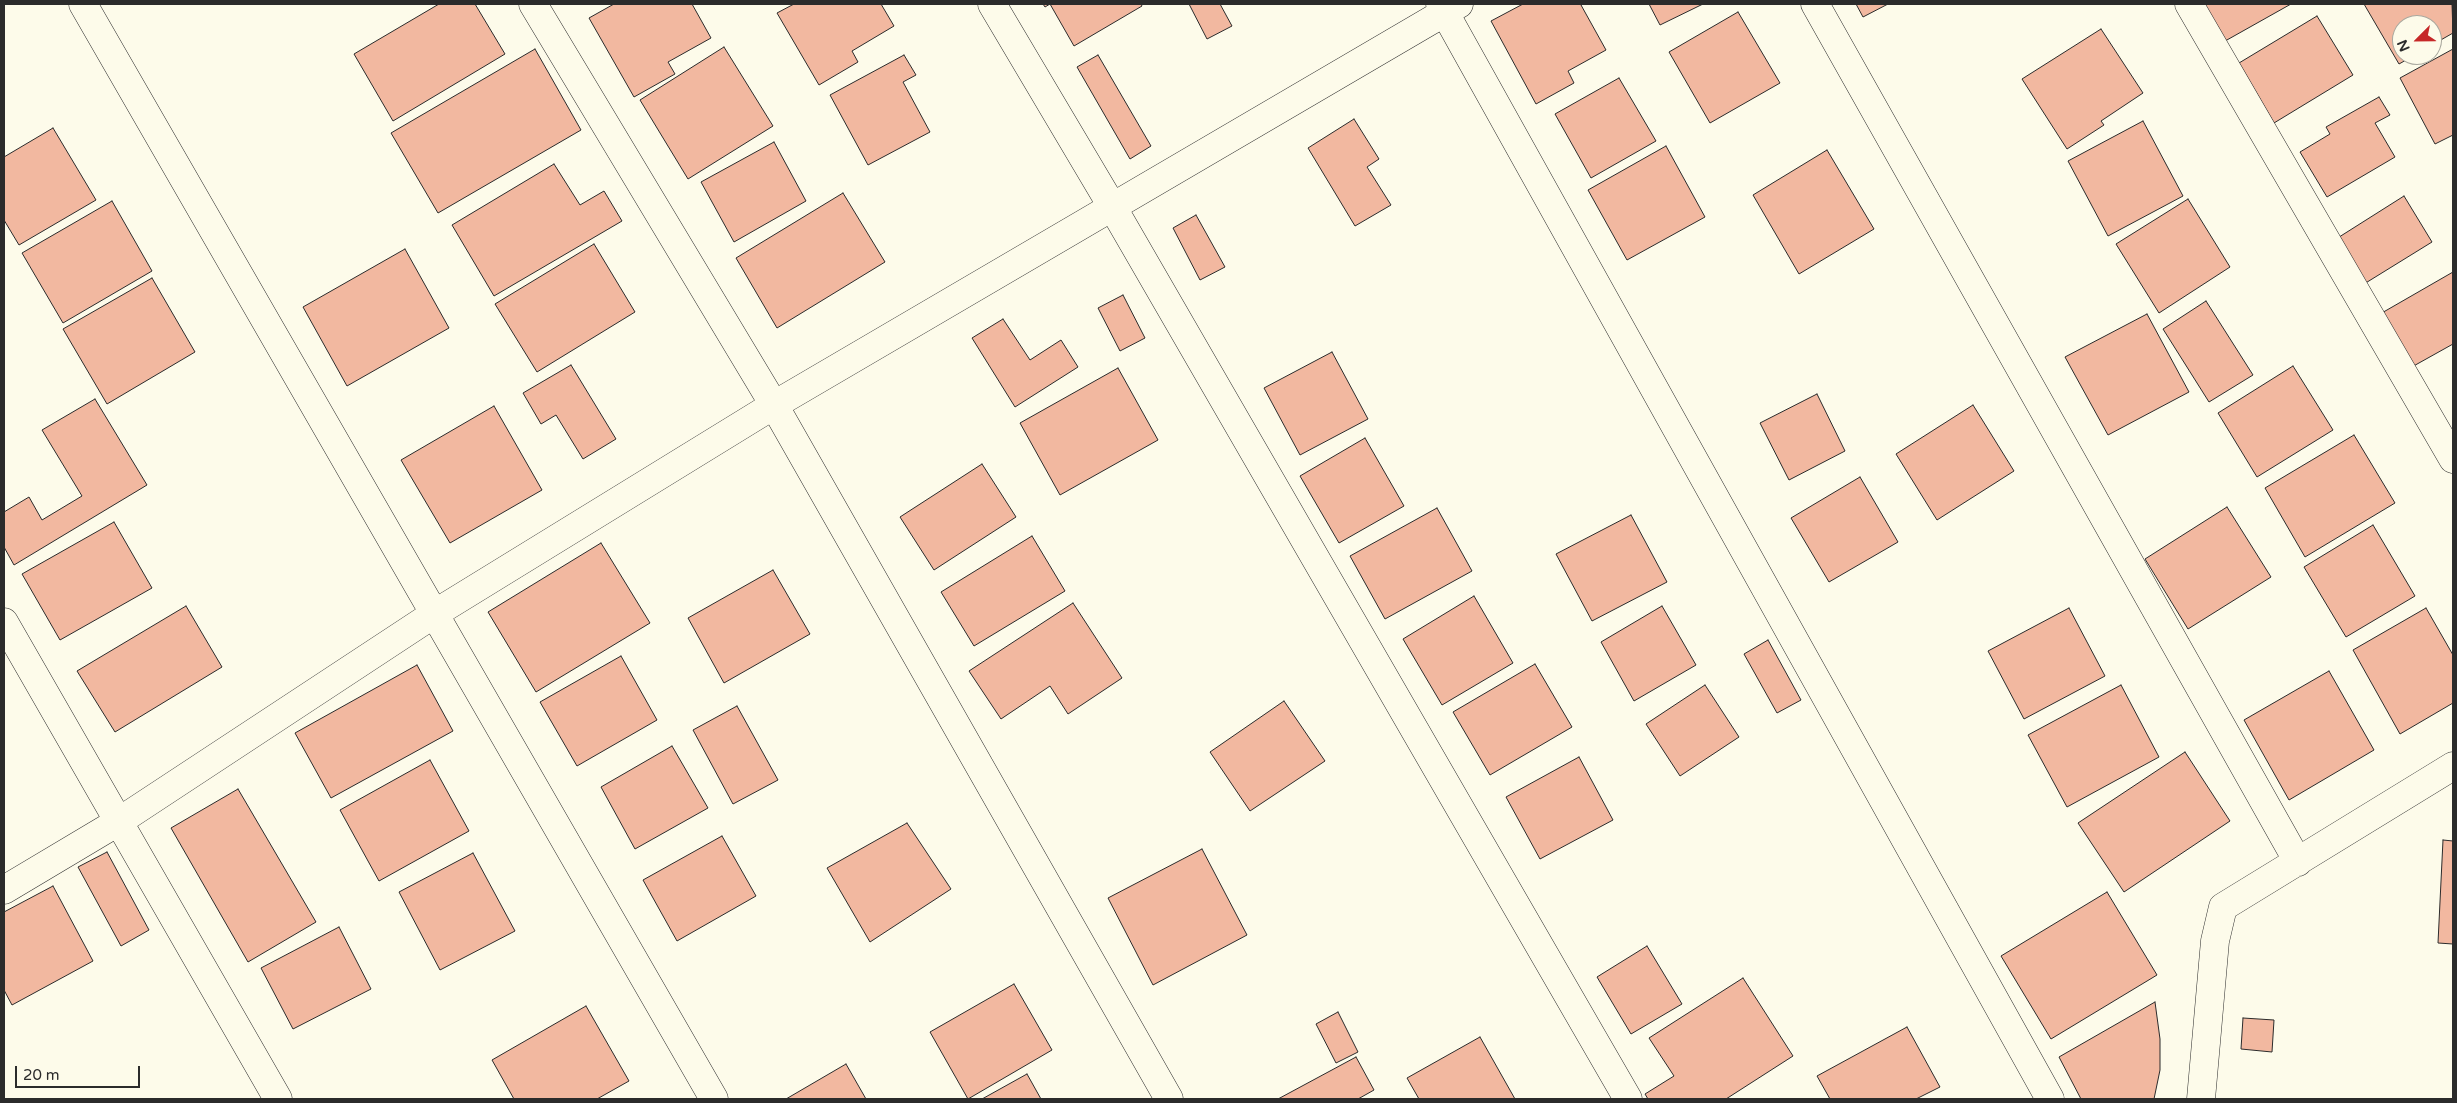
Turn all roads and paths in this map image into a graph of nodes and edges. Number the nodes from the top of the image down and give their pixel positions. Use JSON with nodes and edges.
{"nodes":[{"id":1,"x":83,"y":4,"type":"edge"},
{"id":2,"x":533,"y":4,"type":"edge"},
{"id":3,"x":992,"y":4,"type":"edge"},
{"id":4,"x":1815,"y":4,"type":"edge"},
{"id":5,"x":2189,"y":4,"type":"edge"},
{"id":6,"x":1448,"y":6,"type":"edge"},
{"id":7,"x":1113,"y":208,"type":"junction"},
{"id":8,"x":774,"y":405,"type":"junction"},
{"id":9,"x":2453,"y":459,"type":"edge"},
{"id":10,"x":434,"y":614,"type":"junction"},
{"id":11,"x":4,"y":622,"type":"edge"},
{"id":12,"x":2453,"y":766,"type":"edge"},
{"id":13,"x":118,"y":822,"type":"junction"},
{"id":14,"x":2298,"y":862,"type":"junction"},
{"id":15,"x":4,"y":890,"type":"edge"},
{"id":16,"x":278,"y":1099,"type":"edge"},
{"id":17,"x":714,"y":1099,"type":"edge"},
{"id":18,"x":1169,"y":1099,"type":"edge"},
{"id":19,"x":1628,"y":1099,"type":"edge"},
{"id":20,"x":2050,"y":1099,"type":"edge"},
{"id":21,"x":2201,"y":1099,"type":"edge"}],
"edges":[{"from":1,"to":10,"type":"street"},
{"from":2,"to":8,"type":"street"},
{"from":3,"to":7,"type":"street"},
{"from":4,"to":14,"type":"street"},
{"from":5,"to":9,"type":"street"},
{"from":6,"to":7,"type":"street"},
{"from":6,"to":20,"type":"street"},
{"from":7,"to":8,"type":"street"},
{"from":7,"to":19,"type":"street"},
{"from":8,"to":10,"type":"street"},
{"from":8,"to":18,"type":"street"},
{"from":10,"to":13,"type":"street"},
{"from":10,"to":17,"type":"street"},
{"from":11,"to":13,"type":"street"},
{"from":12,"to":14,"type":"street"},
{"from":13,"to":15,"type":"street"},
{"from":13,"to":16,"type":"street"},
{"from":14,"to":21,"type":"street"}]}
